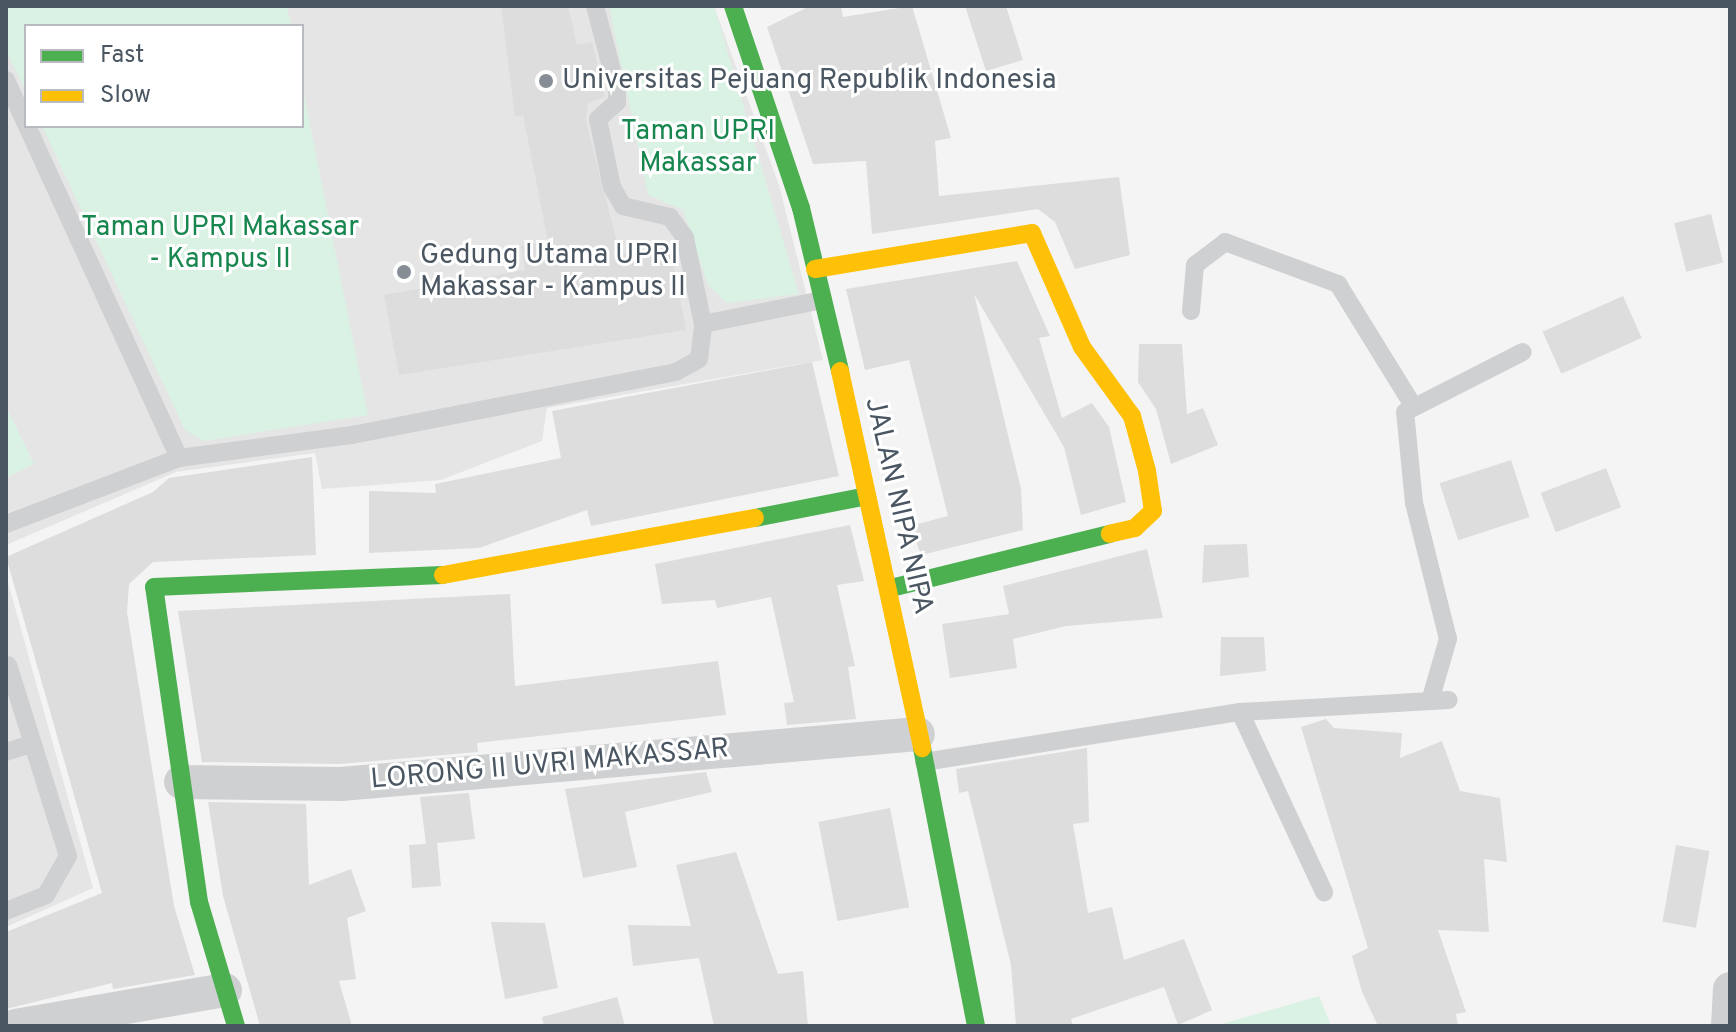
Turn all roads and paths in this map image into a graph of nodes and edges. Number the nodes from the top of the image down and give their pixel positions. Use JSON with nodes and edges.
{"nodes":[{"id":1,"x":595,"y":6,"type":"edge"},
{"id":2,"x":733,"y":6,"type":"edge"},
{"id":3,"x":6,"y":80,"type":"edge"},
{"id":4,"x":24,"y":119,"type":"edge"},
{"id":5,"x":28,"y":128,"type":"edge"},
{"id":6,"x":815,"y":269,"type":"junction"},
{"id":7,"x":822,"y":300,"type":"junction"},
{"id":8,"x":1191,"y":311,"type":"dead end"},
{"id":9,"x":703,"y":324,"type":"junction"},
{"id":10,"x":1523,"y":352,"type":"dead end"},
{"id":11,"x":1412,"y":404,"type":"junction"},
{"id":12,"x":179,"y":458,"type":"junction"},
{"id":13,"x":867,"y":496,"type":"junction"},
{"id":14,"x":6,"y":524,"type":"edge"},
{"id":15,"x":891,"y":588,"type":"junction"},
{"id":16,"x":7,"y":663,"type":"edge"},
{"id":17,"x":1240,"y":712,"type":"junction"},
{"id":18,"x":30,"y":744,"type":"junction"},
{"id":19,"x":921,"y":748,"type":"junction"},
{"id":20,"x":6,"y":752,"type":"edge"},
{"id":21,"x":181,"y":782,"type":"junction"},
{"id":22,"x":1324,"y":892,"type":"dead end"},
{"id":23,"x":6,"y":911,"type":"edge"},
{"id":24,"x":1730,"y":989,"type":"edge"},
{"id":25,"x":225,"y":990,"type":"junction"},
{"id":26,"x":15,"y":1026,"type":"edge"},
{"id":27,"x":236,"y":1026,"type":"edge"},
{"id":28,"x":976,"y":1026,"type":"edge"},
{"id":29,"x":1728,"y":1026,"type":"edge"}],
"edges":[{"from":1,"to":9,"type":"lane"},
{"from":2,"to":6,"type":"street","name":"JALAN NIPA NIPA"},
{"from":3,"to":4,"type":"lane"},
{"from":5,"to":12,"type":"lane"},
{"from":6,"to":7,"type":"street","name":"JALAN NIPA NIPA"},
{"from":6,"to":15,"type":"street"},
{"from":7,"to":9,"type":"lane"},
{"from":7,"to":13,"type":"street","name":"JALAN NIPA NIPA"},
{"from":8,"to":11,"type":"lane"},
{"from":9,"to":12,"type":"lane"},
{"from":10,"to":11,"type":"lane"},
{"from":11,"to":17,"type":"lane"},
{"from":12,"to":14,"type":"lane"},
{"from":13,"to":15,"type":"street","name":"JALAN NIPA NIPA"},
{"from":13,"to":21,"type":"street"},
{"from":15,"to":19,"type":"street","name":"JALAN NIPA NIPA"},
{"from":16,"to":18,"type":"lane"},
{"from":17,"to":19,"type":"lane"},
{"from":17,"to":22,"type":"lane"},
{"from":18,"to":20,"type":"lane"},
{"from":18,"to":23,"type":"lane"},
{"from":19,"to":21,"type":"street","name":"LORONG II UVRI MAKASSAR"},
{"from":19,"to":28,"type":"street","name":"JALAN NIPA NIPA"},
{"from":21,"to":25,"type":"street"},
{"from":24,"to":29,"type":"street"},
{"from":25,"to":26,"type":"street"},
{"from":25,"to":27,"type":"street"}]}
